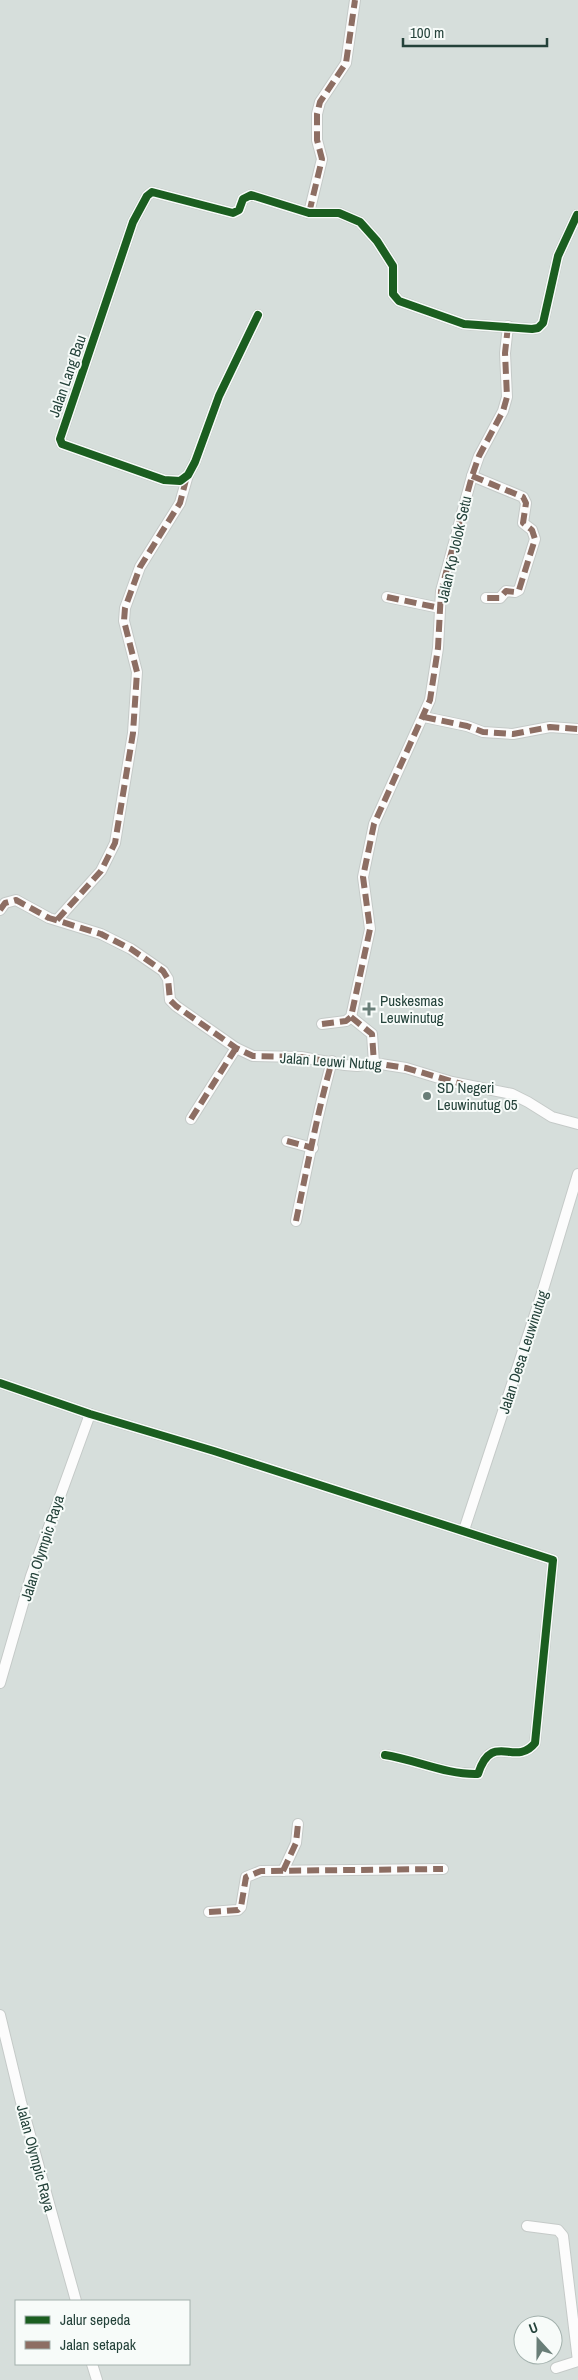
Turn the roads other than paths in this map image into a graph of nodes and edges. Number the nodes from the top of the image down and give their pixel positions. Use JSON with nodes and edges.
{"nodes":[{"id":1,"x":355,"y":0,"type":"edge"},
{"id":2,"x":309,"y":213,"type":"junction"},
{"id":3,"x":577,"y":215,"type":"dead end"},
{"id":4,"x":258,"y":316,"type":"dead end"},
{"id":5,"x":508,"y":326,"type":"junction"},
{"id":6,"x":188,"y":475,"type":"junction"},
{"id":7,"x":472,"y":476,"type":"junction"},
{"id":8,"x":387,"y":597,"type":"dead end"},
{"id":9,"x":486,"y":598,"type":"dead end"},
{"id":10,"x":440,"y":608,"type":"junction"},
{"id":11,"x":424,"y":717,"type":"junction"},
{"id":12,"x":578,"y":728,"type":"edge"},
{"id":13,"x":0,"y":910,"type":"edge"},
{"id":14,"x":57,"y":920,"type":"junction"},
{"id":15,"x":348,"y":1019,"type":"junction"},
{"id":16,"x":322,"y":1024,"type":"dead end"},
{"id":17,"x":236,"y":1048,"type":"junction"},
{"id":18,"x":332,"y":1061,"type":"junction"},
{"id":19,"x":374,"y":1063,"type":"junction"},
{"id":20,"x":191,"y":1119,"type":"dead end"},
{"id":21,"x":578,"y":1124,"type":"edge"},
{"id":22,"x":288,"y":1141,"type":"dead end"},
{"id":23,"x":312,"y":1148,"type":"junction"},
{"id":24,"x":578,"y":1174,"type":"edge"},
{"id":25,"x":296,"y":1222,"type":"dead end"},
{"id":26,"x":0,"y":1383,"type":"edge"},
{"id":27,"x":90,"y":1414,"type":"junction"},
{"id":28,"x":464,"y":1530,"type":"junction"},
{"id":29,"x":0,"y":1683,"type":"edge"},
{"id":30,"x":385,"y":1755,"type":"dead end"},
{"id":31,"x":298,"y":1824,"type":"dead end"},
{"id":32,"x":443,"y":1869,"type":"dead end"},
{"id":33,"x":283,"y":1871,"type":"junction"},
{"id":34,"x":209,"y":1912,"type":"dead end"},
{"id":35,"x":0,"y":2015,"type":"edge"},
{"id":36,"x":527,"y":2226,"type":"dead end"},
{"id":37,"x":76,"y":2300,"type":"edge"},
{"id":38,"x":578,"y":2361,"type":"edge"},
{"id":39,"x":92,"y":2365,"type":"edge"},
{"id":40,"x":556,"y":2368,"type":"dead end"},
{"id":41,"x":97,"y":2380,"type":"edge"}],
"edges":[{"from":1,"to":2,"type":"street"},
{"from":2,"to":5,"type":"street"},
{"from":2,"to":6,"type":"street","name":"Jalan Lang Bau"},
{"from":3,"to":5,"type":"street"},
{"from":4,"to":6,"type":"street"},
{"from":5,"to":7,"type":"street","name":"Jalan Kp Jolok Setu"},
{"from":6,"to":14,"type":"street"},
{"from":7,"to":9,"type":"street"},
{"from":7,"to":10,"type":"street","name":"Jalan Kp Jolok Setu"},
{"from":8,"to":10,"type":"street"},
{"from":10,"to":11,"type":"street","name":"Jalan Kp Jolok Setu"},
{"from":11,"to":12,"type":"street"},
{"from":11,"to":15,"type":"street","name":"Jalan Kp Jolok Setu"},
{"from":13,"to":14,"type":"street","name":"Jalan Leuwi Nutug"},
{"from":14,"to":17,"type":"street","name":"Jalan Leuwi Nutug"},
{"from":15,"to":16,"type":"street"},
{"from":15,"to":19,"type":"street"},
{"from":17,"to":18,"type":"street","name":"Jalan Leuwi Nutug"},
{"from":17,"to":20,"type":"street"},
{"from":18,"to":19,"type":"street","name":"Jalan Leuwi Nutug"},
{"from":18,"to":23,"type":"street"},
{"from":19,"to":21,"type":"street","name":"Jalan Leuwi Nutug"},
{"from":22,"to":23,"type":"street"},
{"from":23,"to":25,"type":"street"},
{"from":24,"to":28,"type":"street","name":"Jalan Desa Leuwinutug"},
{"from":26,"to":27,"type":"street"},
{"from":27,"to":28,"type":"street"},
{"from":27,"to":29,"type":"street","name":"Jalan Olympic Raya"},
{"from":28,"to":30,"type":"street"},
{"from":31,"to":33,"type":"street"},
{"from":32,"to":33,"type":"street"},
{"from":33,"to":34,"type":"street"},
{"from":35,"to":37,"type":"street","name":"Jalan Olympic Raya"},
{"from":36,"to":38,"type":"street"},
{"from":38,"to":40,"type":"street"},
{"from":39,"to":41,"type":"street"}]}
